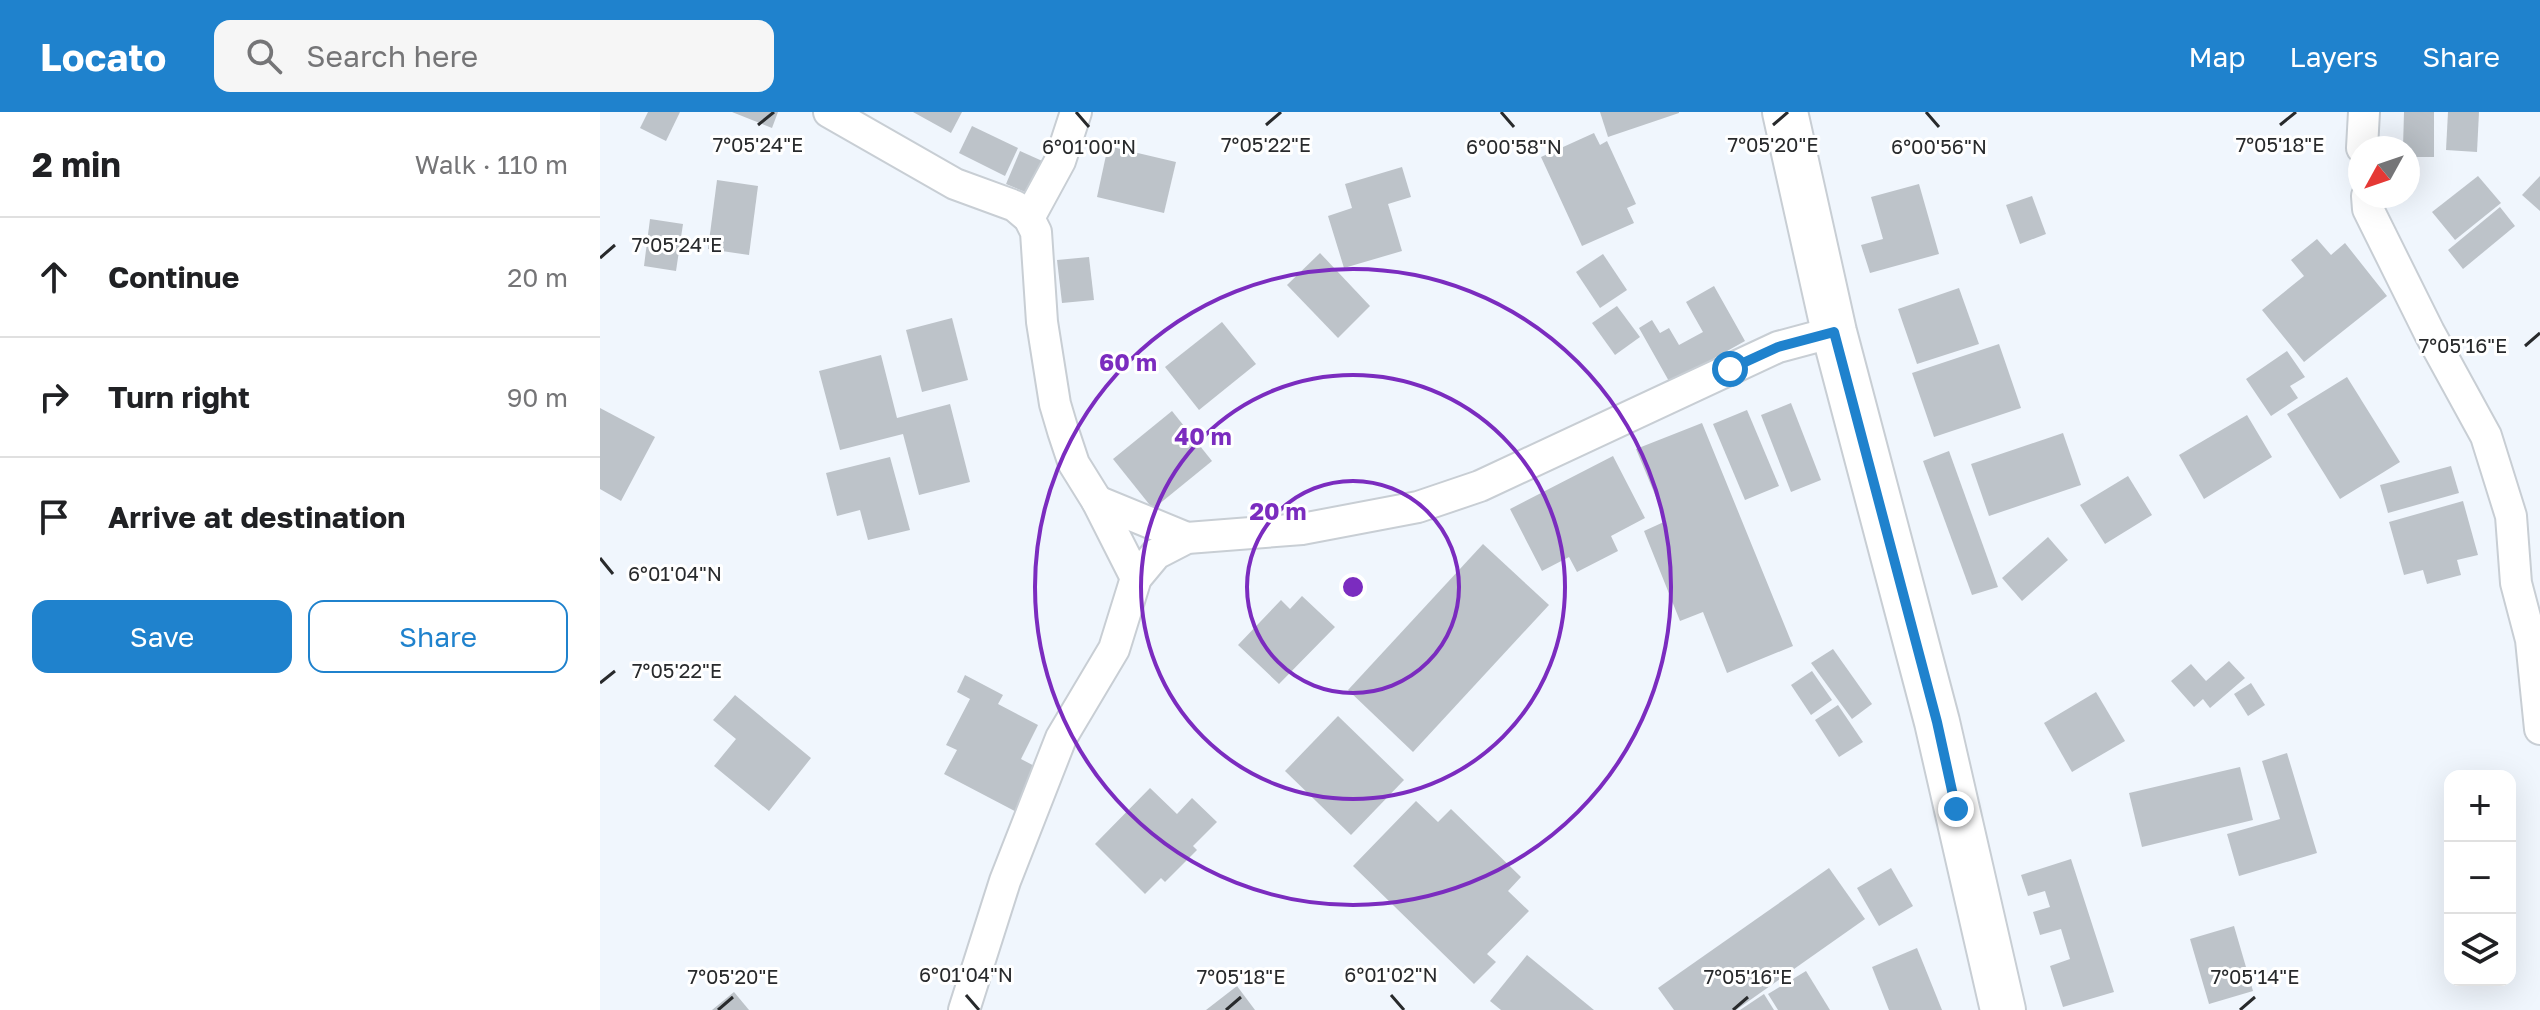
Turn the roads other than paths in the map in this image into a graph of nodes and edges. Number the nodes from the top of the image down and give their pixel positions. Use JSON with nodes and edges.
{"nodes":[{"id":1,"x":829,"y":112,"type":"edge"},
{"id":2,"x":1076,"y":112,"type":"edge"},
{"id":3,"x":1785,"y":112,"type":"edge"},
{"id":4,"x":2364,"y":112,"type":"edge"},
{"id":5,"x":2363,"y":136,"type":"edge"},
{"id":6,"x":2368,"y":208,"type":"edge"},
{"id":7,"x":1029,"y":218,"type":"junction"},
{"id":8,"x":1834,"y":332,"type":"junction"},
{"id":9,"x":1097,"y":501,"type":"junction"},
{"id":10,"x":1187,"y":538,"type":"junction"},
{"id":11,"x":1136,"y":578,"type":"junction"},
{"id":12,"x":2540,"y":729,"type":"edge"},
{"id":13,"x":964,"y":1010,"type":"edge"},
{"id":14,"x":2003,"y":1010,"type":"edge"}],
"edges":[{"from":1,"to":7,"type":"street"},
{"from":2,"to":7,"type":"street"},
{"from":3,"to":8,"type":"main road"},
{"from":4,"to":5,"type":"street"},
{"from":6,"to":12,"type":"street"},
{"from":7,"to":9,"type":"street"},
{"from":8,"to":10,"type":"street"},
{"from":8,"to":14,"type":"main road"},
{"from":9,"to":10,"type":"street"},
{"from":9,"to":11,"type":"street"},
{"from":10,"to":11,"type":"street"},
{"from":11,"to":13,"type":"street"}]}
